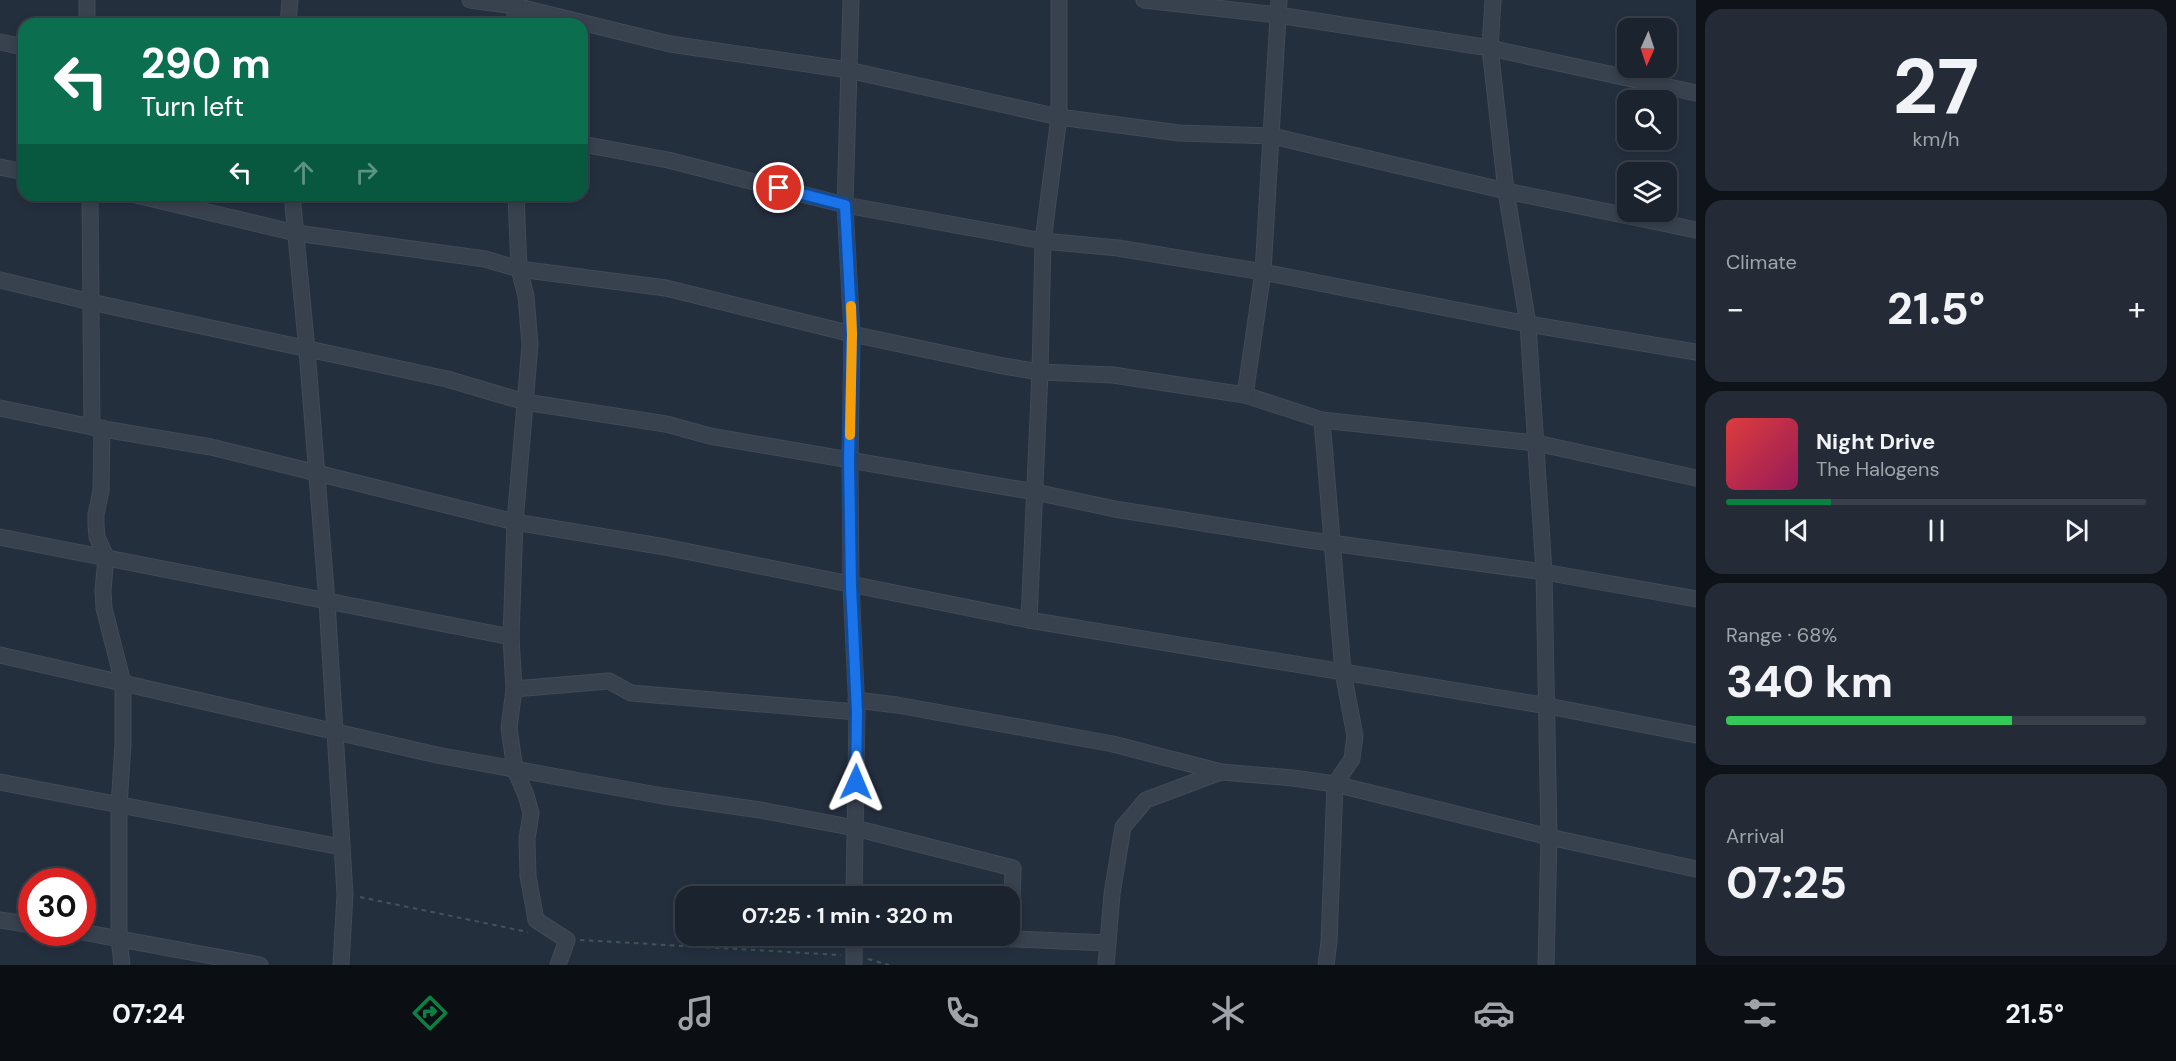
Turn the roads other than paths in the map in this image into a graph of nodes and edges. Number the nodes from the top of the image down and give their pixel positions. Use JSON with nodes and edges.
{"nodes":[{"id":1,"x":87,"y":0,"type":"edge"},
{"id":2,"x":290,"y":0,"type":"edge"},
{"id":3,"x":470,"y":0,"type":"edge"},
{"id":4,"x":851,"y":0,"type":"edge"},
{"id":5,"x":1059,"y":0,"type":"edge"},
{"id":6,"x":1144,"y":0,"type":"edge"},
{"id":7,"x":1493,"y":0,"type":"edge"},
{"id":8,"x":515,"y":3,"type":"edge"},
{"id":9,"x":1279,"y":8,"type":"edge"},
{"id":10,"x":87,"y":18,"type":"edge"},
{"id":11,"x":288,"y":18,"type":"edge"},
{"id":12,"x":572,"y":18,"type":"edge"},
{"id":13,"x":588,"y":22,"type":"edge"},
{"id":14,"x":0,"y":42,"type":"edge"},
{"id":15,"x":18,"y":46,"type":"edge"},
{"id":16,"x":1490,"y":48,"type":"junction"},
{"id":17,"x":848,"y":70,"type":"junction"},
{"id":18,"x":1696,"y":93,"type":"edge"},
{"id":19,"x":1059,"y":117,"type":"junction"},
{"id":20,"x":1272,"y":136,"type":"junction"},
{"id":21,"x":588,"y":145,"type":"edge"},
{"id":22,"x":0,"y":167,"type":"edge"},
{"id":23,"x":18,"y":171,"type":"edge"},
{"id":24,"x":1506,"y":191,"type":"junction"},
{"id":25,"x":90,"y":201,"type":"edge"},
{"id":26,"x":162,"y":201,"type":"edge"},
{"id":27,"x":293,"y":201,"type":"edge"},
{"id":28,"x":516,"y":201,"type":"edge"},
{"id":29,"x":845,"y":205,"type":"junction"},
{"id":30,"x":1696,"y":230,"type":"edge"},
{"id":31,"x":296,"y":232,"type":"junction"},
{"id":32,"x":1043,"y":241,"type":"junction"},
{"id":33,"x":519,"y":269,"type":"junction"},
{"id":34,"x":1263,"y":272,"type":"junction"},
{"id":35,"x":0,"y":280,"type":"edge"},
{"id":36,"x":91,"y":302,"type":"junction"},
{"id":37,"x":1528,"y":324,"type":"junction"},
{"id":38,"x":852,"y":334,"type":"junction"},
{"id":39,"x":307,"y":350,"type":"junction"},
{"id":40,"x":1696,"y":352,"type":"edge"},
{"id":41,"x":1040,"y":372,"type":"junction"},
{"id":42,"x":1245,"y":395,"type":"junction"},
{"id":43,"x":525,"y":402,"type":"junction"},
{"id":44,"x":0,"y":408,"type":"edge"},
{"id":45,"x":1322,"y":420,"type":"junction"},
{"id":46,"x":97,"y":427,"type":"junction"},
{"id":47,"x":1536,"y":443,"type":"junction"},
{"id":48,"x":849,"y":460,"type":"junction"},
{"id":49,"x":316,"y":474,"type":"junction"},
{"id":50,"x":1696,"y":478,"type":"edge"},
{"id":51,"x":1035,"y":492,"type":"junction"},
{"id":52,"x":515,"y":522,"type":"junction"},
{"id":53,"x":0,"y":537,"type":"edge"},
{"id":54,"x":1333,"y":543,"type":"junction"},
{"id":55,"x":106,"y":557,"type":"junction"},
{"id":56,"x":1544,"y":572,"type":"junction"},
{"id":57,"x":851,"y":585,"type":"junction"},
{"id":58,"x":1696,"y":599,"type":"edge"},
{"id":59,"x":327,"y":602,"type":"junction"},
{"id":60,"x":1029,"y":620,"type":"junction"},
{"id":61,"x":510,"y":636,"type":"junction"},
{"id":62,"x":0,"y":655,"type":"edge"},
{"id":63,"x":1343,"y":672,"type":"junction"},
{"id":64,"x":123,"y":683,"type":"junction"},
{"id":65,"x":514,"y":689,"type":"junction"},
{"id":66,"x":857,"y":706,"type":"junction"},
{"id":67,"x":1548,"y":706,"type":"junction"},
{"id":68,"x":335,"y":731,"type":"junction"},
{"id":69,"x":1696,"y":735,"type":"edge"},
{"id":70,"x":515,"y":770,"type":"junction"},
{"id":71,"x":1221,"y":772,"type":"junction"},
{"id":72,"x":0,"y":782,"type":"edge"},
{"id":73,"x":1335,"y":784,"type":"junction"},
{"id":74,"x":119,"y":806,"type":"junction"},
{"id":75,"x":855,"y":828,"type":"junction"},
{"id":76,"x":1549,"y":837,"type":"junction"},
{"id":77,"x":341,"y":847,"type":"junction"},
{"id":78,"x":1696,"y":869,"type":"edge"},
{"id":79,"x":854,"y":886,"type":"edge"},
{"id":80,"x":1012,"y":886,"type":"edge"},
{"id":81,"x":0,"y":920,"type":"edge"},
{"id":82,"x":18,"y":923,"type":"edge"},
{"id":83,"x":96,"y":934,"type":"edge"},
{"id":84,"x":118,"y":938,"type":"junction"},
{"id":85,"x":1020,"y":939,"type":"edge"},
{"id":86,"x":1108,"y":943,"type":"junction"},
{"id":87,"x":122,"y":965,"type":"edge"},
{"id":88,"x":260,"y":965,"type":"edge"},
{"id":89,"x":341,"y":965,"type":"edge"},
{"id":90,"x":558,"y":965,"type":"edge"},
{"id":91,"x":1106,"y":965,"type":"edge"},
{"id":92,"x":1326,"y":965,"type":"edge"},
{"id":93,"x":1546,"y":965,"type":"edge"}],
"edges":[{"from":1,"to":10,"type":"street"},
{"from":2,"to":11,"type":"street"},
{"from":3,"to":8,"type":"street"},
{"from":4,"to":17,"type":"street"},
{"from":5,"to":19,"type":"street"},
{"from":6,"to":9,"type":"street"},
{"from":7,"to":16,"type":"street"},
{"from":8,"to":12,"type":"street"},
{"from":9,"to":16,"type":"street"},
{"from":9,"to":20,"type":"street"},
{"from":13,"to":17,"type":"street"},
{"from":14,"to":15,"type":"street"},
{"from":16,"to":18,"type":"street"},
{"from":16,"to":24,"type":"street"},
{"from":17,"to":19,"type":"street"},
{"from":17,"to":29,"type":"street"},
{"from":19,"to":20,"type":"street"},
{"from":19,"to":32,"type":"street"},
{"from":20,"to":24,"type":"street"},
{"from":20,"to":34,"type":"street"},
{"from":21,"to":29,"type":"street"},
{"from":22,"to":23,"type":"street"},
{"from":24,"to":30,"type":"street"},
{"from":24,"to":37,"type":"street"},
{"from":25,"to":36,"type":"street"},
{"from":26,"to":31,"type":"street"},
{"from":27,"to":31,"type":"street"},
{"from":28,"to":33,"type":"street"},
{"from":29,"to":32,"type":"street"},
{"from":29,"to":38,"type":"street"},
{"from":31,"to":33,"type":"street"},
{"from":31,"to":39,"type":"street"},
{"from":32,"to":34,"type":"street"},
{"from":32,"to":41,"type":"street"},
{"from":33,"to":38,"type":"street"},
{"from":33,"to":43,"type":"street"},
{"from":34,"to":37,"type":"street"},
{"from":34,"to":42,"type":"street"},
{"from":35,"to":36,"type":"street"},
{"from":36,"to":39,"type":"street"},
{"from":36,"to":46,"type":"street"},
{"from":37,"to":40,"type":"street"},
{"from":37,"to":47,"type":"street"},
{"from":38,"to":41,"type":"street"},
{"from":38,"to":48,"type":"street"},
{"from":39,"to":43,"type":"street"},
{"from":39,"to":49,"type":"street"},
{"from":41,"to":42,"type":"street"},
{"from":41,"to":51,"type":"street"},
{"from":42,"to":45,"type":"street"},
{"from":43,"to":48,"type":"street"},
{"from":43,"to":52,"type":"street"},
{"from":44,"to":46,"type":"street"},
{"from":45,"to":47,"type":"street"},
{"from":45,"to":54,"type":"street"},
{"from":46,"to":49,"type":"street"},
{"from":46,"to":55,"type":"street"},
{"from":47,"to":50,"type":"street"},
{"from":47,"to":56,"type":"street"},
{"from":48,"to":51,"type":"street"},
{"from":48,"to":57,"type":"street"},
{"from":49,"to":52,"type":"street"},
{"from":49,"to":59,"type":"street"},
{"from":51,"to":54,"type":"street"},
{"from":51,"to":60,"type":"street"},
{"from":52,"to":57,"type":"street"},
{"from":52,"to":61,"type":"street"},
{"from":53,"to":55,"type":"street"},
{"from":54,"to":56,"type":"street"},
{"from":54,"to":63,"type":"street"},
{"from":55,"to":59,"type":"street"},
{"from":55,"to":64,"type":"street"},
{"from":56,"to":58,"type":"street"},
{"from":56,"to":67,"type":"street"},
{"from":57,"to":60,"type":"street"},
{"from":57,"to":66,"type":"street"},
{"from":59,"to":61,"type":"street"},
{"from":59,"to":68,"type":"street"},
{"from":60,"to":63,"type":"street"},
{"from":61,"to":65,"type":"street"},
{"from":62,"to":64,"type":"street"},
{"from":63,"to":67,"type":"street"},
{"from":63,"to":73,"type":"street"},
{"from":64,"to":68,"type":"street"},
{"from":64,"to":74,"type":"street"},
{"from":65,"to":66,"type":"street"},
{"from":65,"to":70,"type":"street"},
{"from":66,"to":71,"type":"street"},
{"from":66,"to":75,"type":"street"},
{"from":67,"to":69,"type":"street"},
{"from":67,"to":76,"type":"street"},
{"from":68,"to":70,"type":"street"},
{"from":68,"to":77,"type":"street"},
{"from":70,"to":75,"type":"street"},
{"from":70,"to":90,"type":"street"},
{"from":71,"to":73,"type":"street"},
{"from":71,"to":86,"type":"street"},
{"from":72,"to":74,"type":"street"},
{"from":73,"to":76,"type":"street"},
{"from":73,"to":92,"type":"street"},
{"from":74,"to":77,"type":"street"},
{"from":74,"to":84,"type":"street"},
{"from":75,"to":79,"type":"street"},
{"from":75,"to":80,"type":"street"},
{"from":76,"to":78,"type":"street"},
{"from":76,"to":93,"type":"street"},
{"from":77,"to":89,"type":"street"},
{"from":81,"to":82,"type":"street"},
{"from":83,"to":84,"type":"street"},
{"from":84,"to":87,"type":"street"},
{"from":84,"to":88,"type":"street"},
{"from":85,"to":86,"type":"street"},
{"from":86,"to":91,"type":"street"}]}
